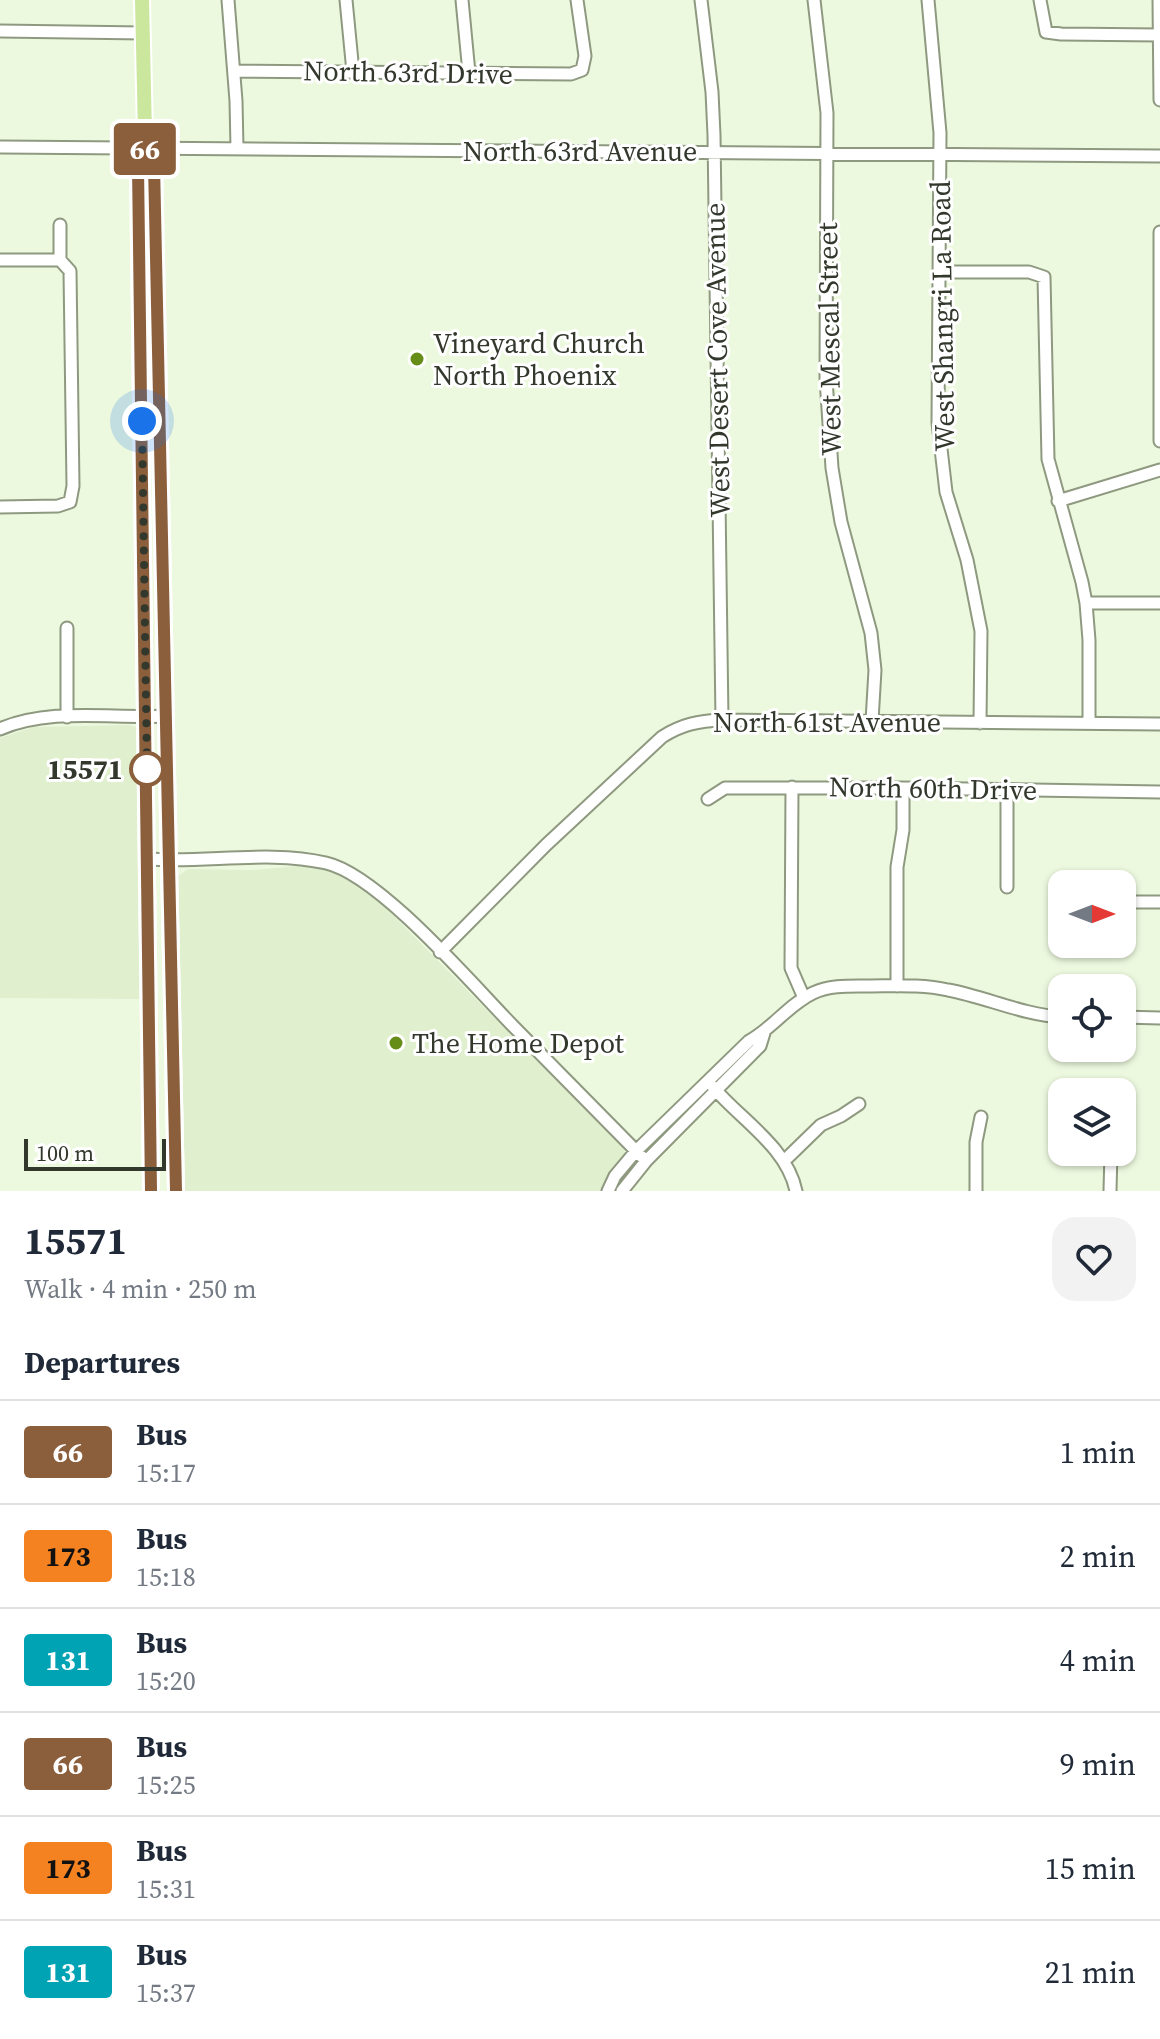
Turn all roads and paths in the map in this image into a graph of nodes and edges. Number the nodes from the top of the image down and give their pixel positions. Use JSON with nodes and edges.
{"nodes":[{"id":1,"x":142,"y":0,"type":"edge"},
{"id":2,"x":228,"y":0,"type":"edge"},
{"id":3,"x":346,"y":0,"type":"edge"},
{"id":4,"x":462,"y":0,"type":"edge"},
{"id":5,"x":577,"y":0,"type":"edge"},
{"id":6,"x":701,"y":0,"type":"edge"},
{"id":7,"x":814,"y":0,"type":"edge"},
{"id":8,"x":928,"y":0,"type":"edge"},
{"id":9,"x":1040,"y":0,"type":"edge"},
{"id":10,"x":1159,"y":0,"type":"edge"},
{"id":11,"x":0,"y":31,"type":"edge"},
{"id":12,"x":143,"y":33,"type":"junction"},
{"id":13,"x":1159,"y":35,"type":"edge"},
{"id":14,"x":234,"y":71,"type":"junction"},
{"id":15,"x":353,"y":72,"type":"junction"},
{"id":16,"x":469,"y":73,"type":"junction"},
{"id":17,"x":1160,"y":100,"type":"edge"},
{"id":18,"x":0,"y":147,"type":"edge"},
{"id":19,"x":145,"y":148,"type":"junction"},
{"id":20,"x":237,"y":148,"type":"junction"},
{"id":21,"x":714,"y":152,"type":"junction"},
{"id":22,"x":828,"y":153,"type":"junction"},
{"id":23,"x":940,"y":154,"type":"junction"},
{"id":24,"x":1160,"y":156,"type":"edge"},
{"id":25,"x":60,"y":225,"type":"dead end"},
{"id":26,"x":1160,"y":232,"type":"edge"},
{"id":27,"x":0,"y":260,"type":"edge"},
{"id":28,"x":60,"y":260,"type":"junction"},
{"id":29,"x":939,"y":272,"type":"junction"},
{"id":30,"x":1160,"y":441,"type":"edge"},
{"id":31,"x":142,"y":448,"type":"junction"},
{"id":32,"x":1160,"y":470,"type":"edge"},
{"id":33,"x":1058,"y":501,"type":"junction"},
{"id":34,"x":0,"y":507,"type":"edge"},
{"id":35,"x":164,"y":565,"type":"junction"},
{"id":36,"x":1086,"y":603,"type":"junction"},
{"id":37,"x":1160,"y":603,"type":"edge"},
{"id":38,"x":67,"y":628,"type":"dead end"},
{"id":39,"x":147,"y":716,"type":"junction"},
{"id":40,"x":166,"y":716,"type":"junction"},
{"id":41,"x":67,"y":717,"type":"junction"},
{"id":42,"x":722,"y":720,"type":"junction"},
{"id":43,"x":872,"y":721,"type":"junction"},
{"id":44,"x":980,"y":723,"type":"junction"},
{"id":45,"x":1089,"y":723,"type":"junction"},
{"id":46,"x":1160,"y":724,"type":"edge"},
{"id":47,"x":0,"y":729,"type":"edge"},
{"id":48,"x":792,"y":787,"type":"junction"},
{"id":49,"x":903,"y":788,"type":"junction"},
{"id":50,"x":1007,"y":789,"type":"junction"},
{"id":51,"x":1160,"y":792,"type":"edge"},
{"id":52,"x":708,"y":799,"type":"dead end"},
{"id":53,"x":149,"y":859,"type":"junction"},
{"id":54,"x":168,"y":860,"type":"junction"},
{"id":55,"x":1007,"y":887,"type":"dead end"},
{"id":56,"x":1136,"y":902,"type":"edge"},
{"id":57,"x":1160,"y":902,"type":"edge"},
{"id":58,"x":440,"y":952,"type":"junction"},
{"id":59,"x":897,"y":986,"type":"junction"},
{"id":60,"x":804,"y":998,"type":"junction"},
{"id":61,"x":1048,"y":1015,"type":"edge"},
{"id":62,"x":1136,"y":1017,"type":"edge"},
{"id":63,"x":1160,"y":1018,"type":"edge"},
{"id":64,"x":151,"y":1070,"type":"junction"},
{"id":65,"x":173,"y":1070,"type":"junction"},
{"id":66,"x":712,"y":1086,"type":"junction"},
{"id":67,"x":859,"y":1104,"type":"dead end"},
{"id":68,"x":981,"y":1117,"type":"dead end"},
{"id":69,"x":636,"y":1151,"type":"junction"},
{"id":70,"x":646,"y":1161,"type":"junction"},
{"id":71,"x":784,"y":1161,"type":"junction"},
{"id":72,"x":1111,"y":1166,"type":"edge"},
{"id":73,"x":151,"y":1191,"type":"edge"},
{"id":74,"x":176,"y":1191,"type":"edge"},
{"id":75,"x":608,"y":1191,"type":"edge"},
{"id":76,"x":622,"y":1191,"type":"edge"},
{"id":77,"x":796,"y":1191,"type":"edge"},
{"id":78,"x":976,"y":1191,"type":"edge"},
{"id":79,"x":1110,"y":1191,"type":"edge"}],
"edges":[{"from":1,"to":12,"type":"main road"},
{"from":2,"to":14,"type":"street"},
{"from":3,"to":15,"type":"street"},
{"from":4,"to":16,"type":"street"},
{"from":5,"to":16,"type":"street","name":"North 63rd Drive"},
{"from":6,"to":21,"type":"street","name":"West Desert Cove Avenue"},
{"from":7,"to":22,"type":"street","name":"West Mescal Street"},
{"from":8,"to":23,"type":"street","name":"West Shangri La Road"},
{"from":9,"to":13,"type":"street"},
{"from":10,"to":13,"type":"street"},
{"from":11,"to":12,"type":"street"},
{"from":12,"to":19,"type":"main road"},
{"from":13,"to":17,"type":"street"},
{"from":14,"to":15,"type":"street","name":"North 63rd Drive"},
{"from":14,"to":20,"type":"street"},
{"from":15,"to":16,"type":"street","name":"North 63rd Drive"},
{"from":18,"to":19,"type":"street","name":"North 63rd Avenue"},
{"from":19,"to":20,"type":"street","name":"North 63rd Avenue"},
{"from":19,"to":31,"type":"main road"},
{"from":19,"to":35,"type":"main road"},
{"from":20,"to":21,"type":"street","name":"North 63rd Avenue"},
{"from":21,"to":22,"type":"street","name":"North 63rd Avenue"},
{"from":21,"to":42,"type":"street","name":"West Desert Cove Avenue"},
{"from":22,"to":23,"type":"street","name":"North 63rd Avenue"},
{"from":22,"to":43,"type":"street","name":"West Mescal Street"},
{"from":23,"to":24,"type":"street","name":"North 63rd Avenue"},
{"from":23,"to":29,"type":"street","name":"West Shangri La Road"},
{"from":25,"to":28,"type":"street"},
{"from":26,"to":30,"type":"street"},
{"from":27,"to":28,"type":"street"},
{"from":28,"to":34,"type":"street"},
{"from":29,"to":33,"type":"street"},
{"from":29,"to":44,"type":"street","name":"West Shangri La Road"},
{"from":31,"to":35,"type":"main road"},
{"from":31,"to":39,"type":"main road"},
{"from":32,"to":33,"type":"street"},
{"from":33,"to":36,"type":"street"},
{"from":35,"to":40,"type":"main road"},
{"from":36,"to":37,"type":"street"},
{"from":36,"to":45,"type":"street"},
{"from":38,"to":41,"type":"street"},
{"from":39,"to":40,"type":"street"},
{"from":39,"to":41,"type":"street"},
{"from":39,"to":53,"type":"main road"},
{"from":40,"to":54,"type":"main road"},
{"from":41,"to":47,"type":"street"},
{"from":42,"to":43,"type":"street","name":"North 61st Avenue"},
{"from":42,"to":58,"type":"street","name":"North 61st Avenue"},
{"from":43,"to":44,"type":"street","name":"North 61st Avenue"},
{"from":44,"to":45,"type":"street","name":"North 61st Avenue"},
{"from":45,"to":46,"type":"street","name":"North 61st Avenue"},
{"from":48,"to":49,"type":"street","name":"North 60th Drive"},
{"from":48,"to":52,"type":"street","name":"North 60th Drive"},
{"from":48,"to":60,"type":"street"},
{"from":49,"to":50,"type":"street","name":"North 60th Drive"},
{"from":49,"to":59,"type":"street"},
{"from":50,"to":51,"type":"street","name":"North 60th Drive"},
{"from":50,"to":55,"type":"street"},
{"from":53,"to":54,"type":"street"},
{"from":53,"to":64,"type":"main road"},
{"from":54,"to":58,"type":"street"},
{"from":54,"to":65,"type":"main road"},
{"from":56,"to":57,"type":"street"},
{"from":58,"to":69,"type":"street"},
{"from":59,"to":60,"type":"street"},
{"from":59,"to":61,"type":"street"},
{"from":60,"to":66,"type":"street"},
{"from":62,"to":63,"type":"street"},
{"from":64,"to":65,"type":"main road"},
{"from":64,"to":73,"type":"main road"},
{"from":65,"to":74,"type":"main road"},
{"from":66,"to":69,"type":"street"},
{"from":66,"to":70,"type":"street"},
{"from":66,"to":71,"type":"street"},
{"from":67,"to":71,"type":"street"},
{"from":68,"to":78,"type":"street"},
{"from":69,"to":70,"type":"street"},
{"from":69,"to":75,"type":"street"},
{"from":70,"to":76,"type":"street"},
{"from":71,"to":77,"type":"street"},
{"from":72,"to":79,"type":"street"}]}
